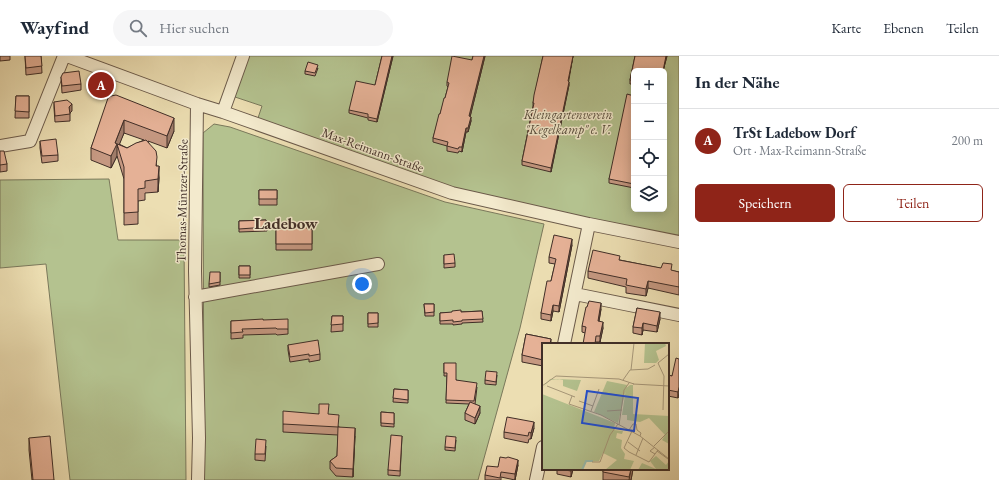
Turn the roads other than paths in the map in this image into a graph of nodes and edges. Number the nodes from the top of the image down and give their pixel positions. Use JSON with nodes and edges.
{"nodes":[{"id":1,"x":64,"y":56,"type":"edge"},
{"id":2,"x":67,"y":56,"type":"edge"},
{"id":3,"x":243,"y":56,"type":"edge"},
{"id":4,"x":197,"y":104,"type":"junction"},
{"id":5,"x":222,"y":112,"type":"junction"},
{"id":6,"x":0,"y":146,"type":"edge"},
{"id":7,"x":589,"y":224,"type":"junction"},
{"id":8,"x":679,"y":242,"type":"edge"},
{"id":9,"x":378,"y":264,"type":"dead end"},
{"id":10,"x":574,"y":294,"type":"junction"},
{"id":11,"x":195,"y":297,"type":"junction"},
{"id":12,"x":679,"y":315,"type":"edge"},
{"id":13,"x":564,"y":343,"type":"edge"},
{"id":14,"x":542,"y":452,"type":"edge"},
{"id":15,"x":198,"y":480,"type":"edge"},
{"id":16,"x":536,"y":480,"type":"edge"}],
"edges":[{"from":1,"to":6,"type":"street"},
{"from":2,"to":4,"type":"street","name":"Max-Reimann-Straße"},
{"from":3,"to":5,"type":"street"},
{"from":4,"to":5,"type":"street","name":"Max-Reimann-Straße"},
{"from":4,"to":11,"type":"street","name":"Thomas-Müntzer-Straße"},
{"from":5,"to":7,"type":"street","name":"Max-Reimann-Straße"},
{"from":7,"to":8,"type":"street","name":"Max-Reimann-Straße"},
{"from":7,"to":10,"type":"street"},
{"from":9,"to":11,"type":"street"},
{"from":10,"to":12,"type":"street"},
{"from":10,"to":13,"type":"street"},
{"from":11,"to":15,"type":"street","name":"Thomas-Müntzer-Straße"},
{"from":14,"to":16,"type":"street"}]}
